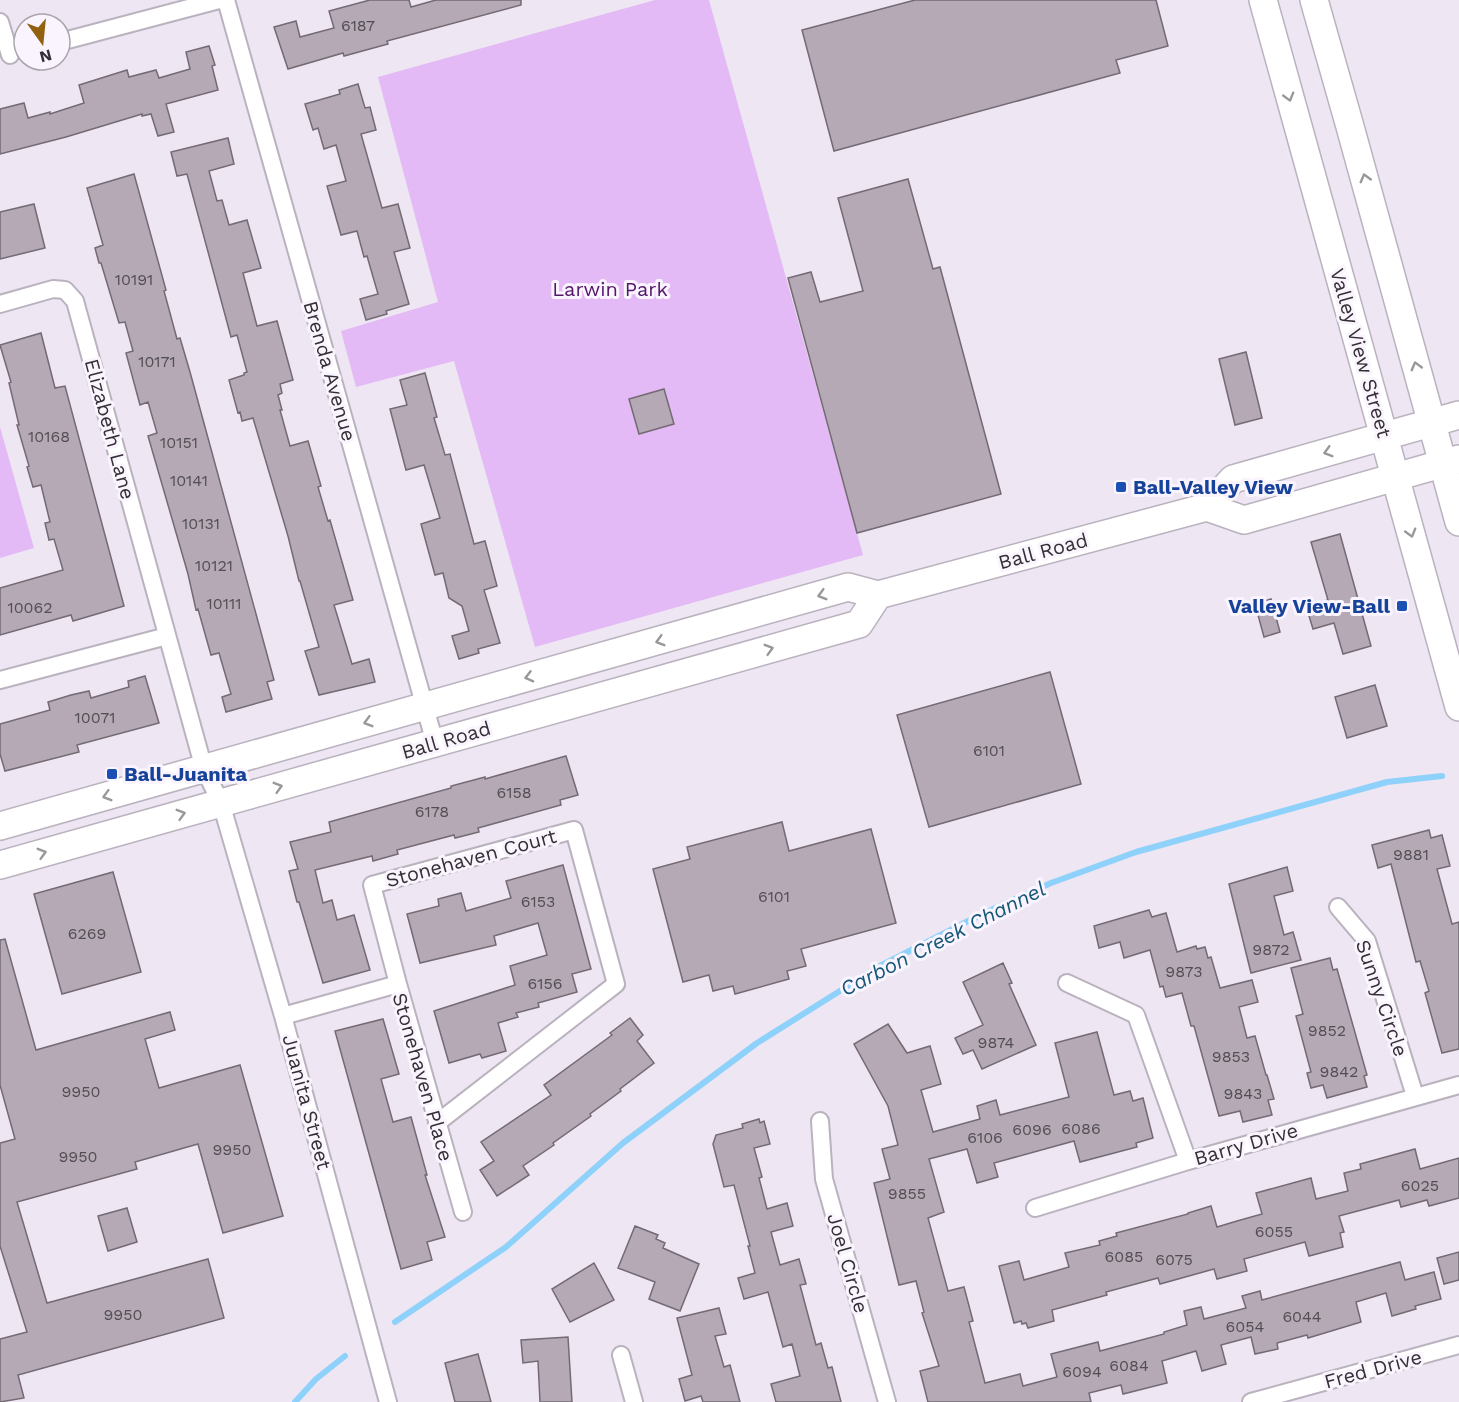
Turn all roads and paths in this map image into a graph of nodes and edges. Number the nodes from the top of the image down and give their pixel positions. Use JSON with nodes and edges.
{"nodes":[{"id":1,"x":219,"y":0,"type":"edge"},
{"id":2,"x":226,"y":0,"type":"edge"},
{"id":3,"x":1263,"y":0,"type":"edge"},
{"id":4,"x":1314,"y":0,"type":"edge"},
{"id":5,"x":0,"y":22,"type":"edge"},
{"id":6,"x":72,"y":39,"type":"edge"},
{"id":7,"x":11,"y":54,"type":"edge"},
{"id":8,"x":0,"y":304,"type":"edge"},
{"id":9,"x":1459,"y":415,"type":"edge"},
{"id":10,"x":1432,"y":423,"type":"junction"},
{"id":11,"x":1384,"y":436,"type":"junction"},
{"id":12,"x":1451,"y":461,"type":"edge"},
{"id":13,"x":1395,"y":477,"type":"junction"},
{"id":14,"x":1207,"y":507,"type":"junction"},
{"id":15,"x":1459,"y":522,"type":"edge"},
{"id":16,"x":879,"y":595,"type":"junction"},
{"id":17,"x":166,"y":636,"type":"junction"},
{"id":18,"x":0,"y":680,"type":"edge"},
{"id":19,"x":425,"y":706,"type":"junction"},
{"id":20,"x":1459,"y":706,"type":"edge"},
{"id":21,"x":435,"y":743,"type":"junction"},
{"id":22,"x":204,"y":769,"type":"junction"},
{"id":23,"x":221,"y":803,"type":"junction"},
{"id":24,"x":0,"y":826,"type":"edge"},
{"id":25,"x":0,"y":865,"type":"edge"},
{"id":26,"x":1338,"y":907,"type":"dead end"},
{"id":27,"x":1067,"y":983,"type":"dead end"},
{"id":28,"x":398,"y":984,"type":"junction"},
{"id":29,"x":283,"y":1016,"type":"junction"},
{"id":30,"x":1459,"y":1085,"type":"edge"},
{"id":31,"x":1415,"y":1096,"type":"junction"},
{"id":32,"x":820,"y":1121,"type":"dead end"},
{"id":33,"x":437,"y":1123,"type":"junction"},
{"id":34,"x":1188,"y":1161,"type":"junction"},
{"id":35,"x":1035,"y":1208,"type":"dead end"},
{"id":36,"x":463,"y":1212,"type":"dead end"},
{"id":37,"x":1459,"y":1345,"type":"edge"},
{"id":38,"x":621,"y":1355,"type":"dead end"},
{"id":39,"x":388,"y":1402,"type":"edge"},
{"id":40,"x":634,"y":1402,"type":"edge"},
{"id":41,"x":887,"y":1402,"type":"edge"},
{"id":42,"x":1251,"y":1402,"type":"edge"}],
"edges":[{"from":1,"to":6,"type":"street"},
{"from":2,"to":19,"type":"street","name":"Brenda Avenue"},
{"from":3,"to":11,"type":"main road","name":"Valley View Street","one_way":true},
{"from":10,"to":4,"type":"main road","one_way":true},
{"from":5,"to":7,"type":"street"},
{"from":8,"to":17,"type":"street","name":"Elizabeth Lane"},
{"from":9,"to":10,"type":"main road"},
{"from":10,"to":11,"type":"main road"},
{"from":10,"to":12,"type":"main road"},
{"from":11,"to":13,"type":"main road","name":"Valley View Street"},
{"from":11,"to":14,"type":"main road","one_way":true},
{"from":12,"to":13,"type":"main road"},
{"from":12,"to":15,"type":"main road"},
{"from":13,"to":14,"type":"main road"},
{"from":13,"to":20,"type":"main road","name":"Valley View Street","one_way":true},
{"from":14,"to":16,"type":"main road","name":"Ball Road"},
{"from":16,"to":19,"type":"main road","name":"Ball Road","one_way":true},
{"from":21,"to":16,"type":"main road","name":"Ball Road","one_way":true},
{"from":17,"to":18,"type":"street"},
{"from":17,"to":22,"type":"street","name":"Elizabeth Lane"},
{"from":19,"to":21,"type":"street","name":"Brenda Avenue"},
{"from":19,"to":22,"type":"main road","name":"Ball Road","one_way":true},
{"from":23,"to":21,"type":"main road","name":"Ball Road","one_way":true},
{"from":22,"to":23,"type":"street","name":"Elizabeth Lane"},
{"from":22,"to":24,"type":"main road","name":"Ball Road","one_way":true},
{"from":25,"to":23,"type":"main road","name":"Ball Road","one_way":true},
{"from":23,"to":29,"type":"street","name":"Juanita Street"},
{"from":26,"to":31,"type":"street","name":"Sunny Circle"},
{"from":27,"to":34,"type":"street"},
{"from":28,"to":29,"type":"street","name":"Stonehaven Place"},
{"from":28,"to":33,"type":"street","name":"Stonehaven Place"},
{"from":28,"to":33,"type":"street","name":"Stonehaven Court"},
{"from":29,"to":39,"type":"street","name":"Juanita Street"},
{"from":30,"to":31,"type":"street","name":"Barry Drive"},
{"from":31,"to":34,"type":"street","name":"Barry Drive"},
{"from":32,"to":41,"type":"street","name":"Joel Circle"},
{"from":33,"to":36,"type":"street","name":"Stonehaven Place"},
{"from":34,"to":35,"type":"street","name":"Barry Drive"},
{"from":37,"to":42,"type":"street","name":"Fred Drive"},
{"from":38,"to":40,"type":"street"}]}
